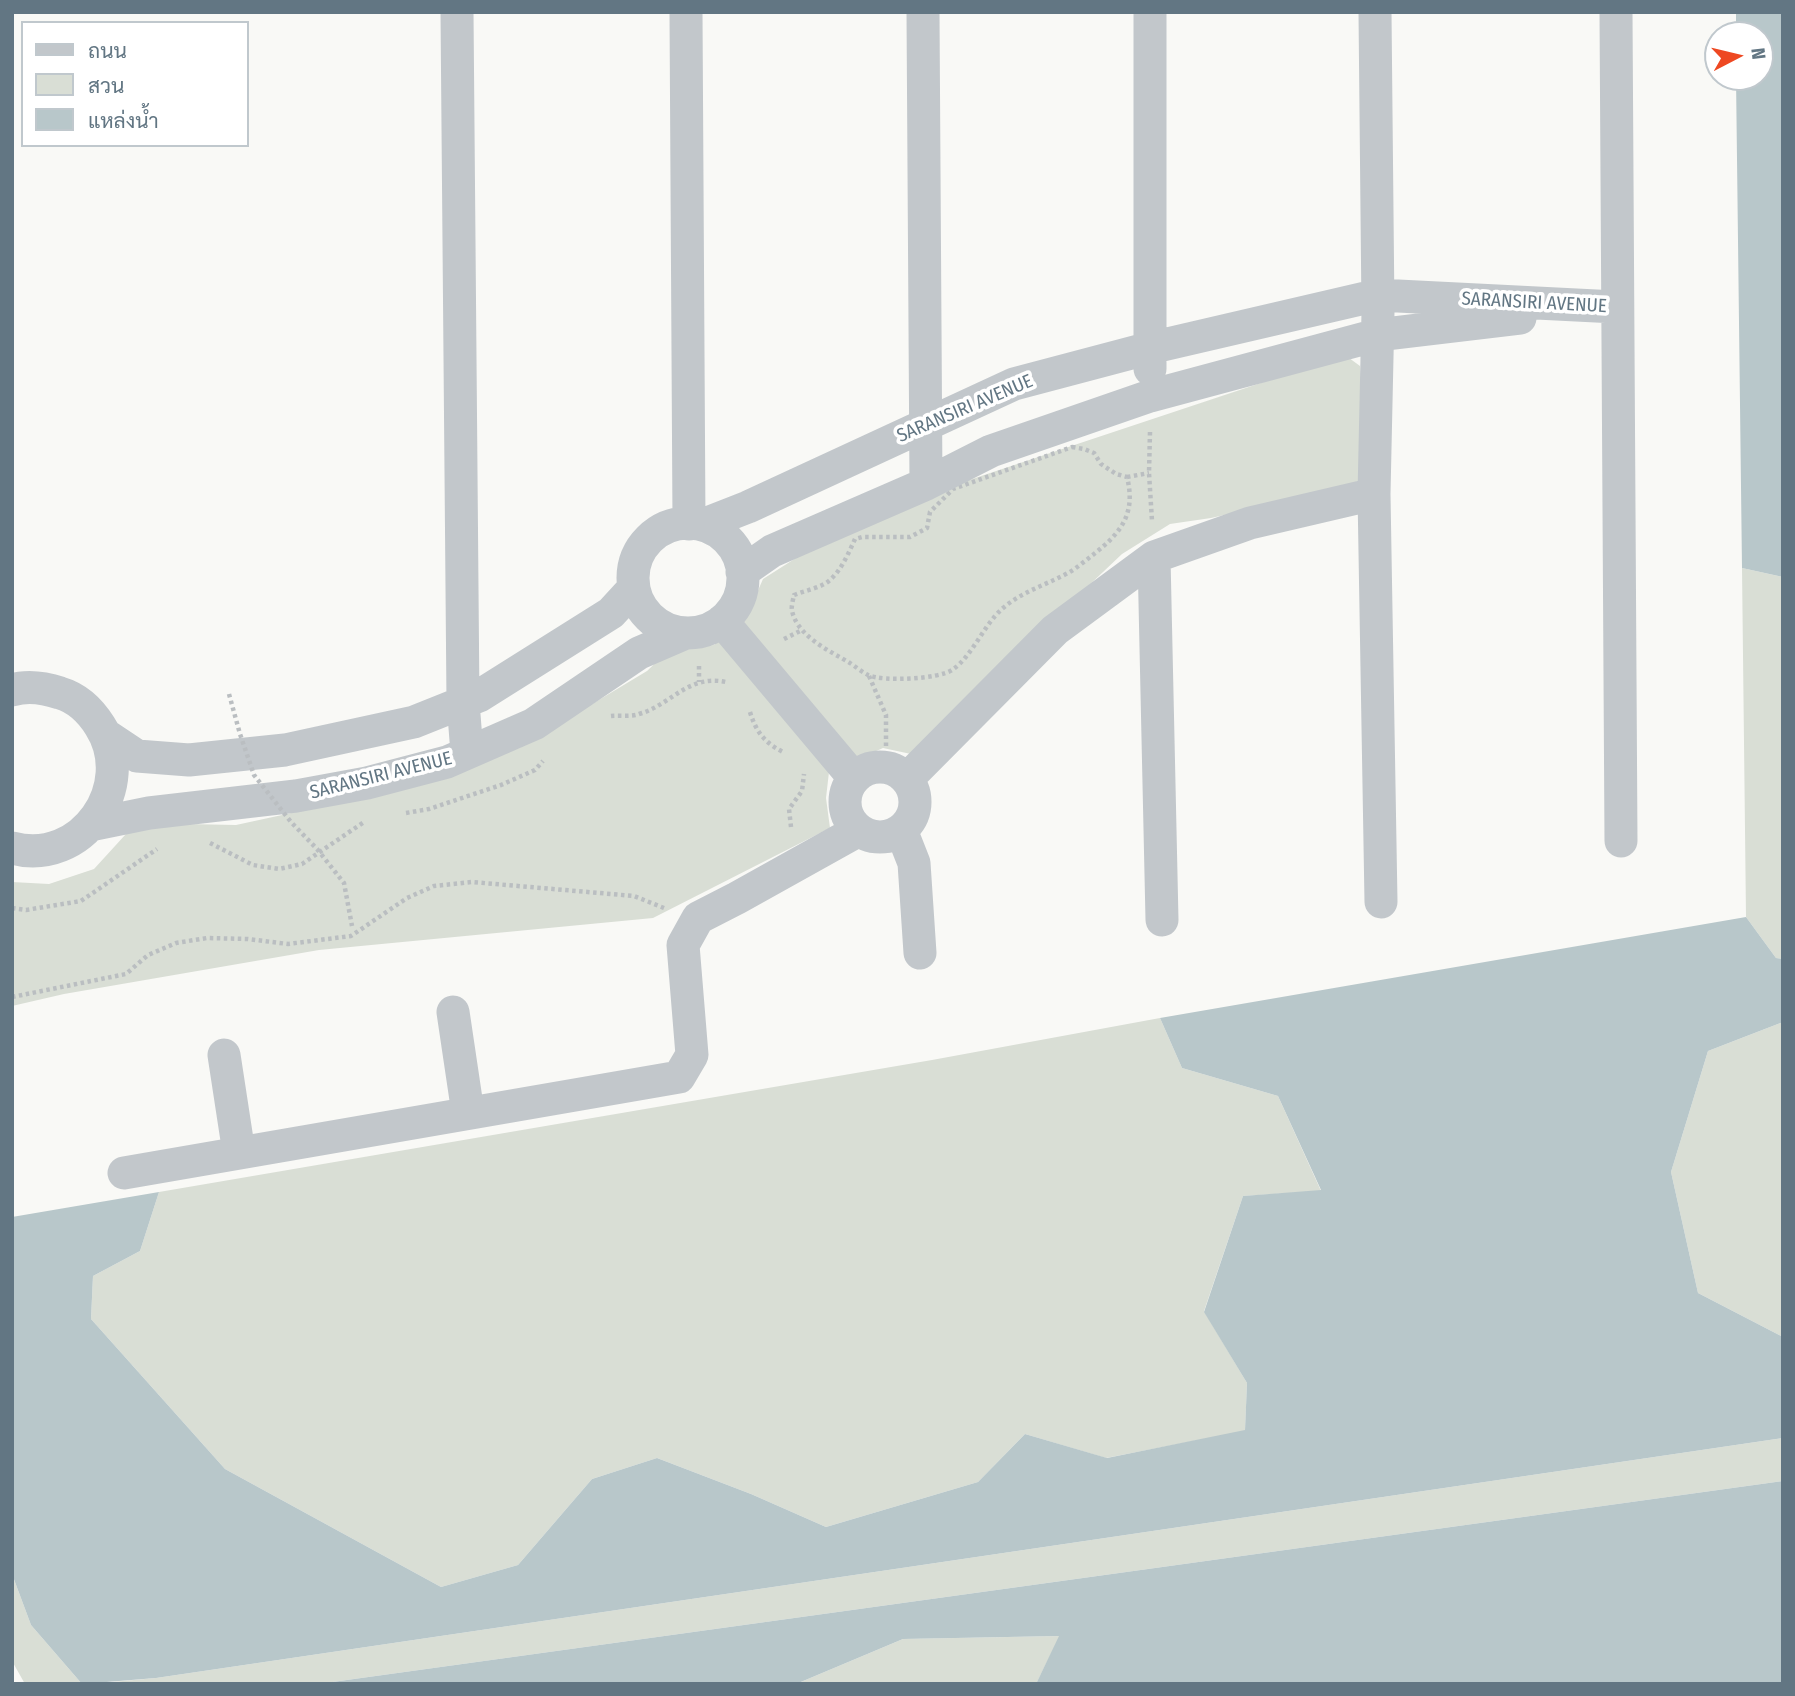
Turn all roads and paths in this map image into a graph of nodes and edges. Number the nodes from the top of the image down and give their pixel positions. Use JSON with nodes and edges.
{"nodes":[{"id":1,"x":457,"y":12,"type":"edge"},
{"id":2,"x":686,"y":12,"type":"edge"},
{"id":3,"x":923,"y":12,"type":"edge"},
{"id":4,"x":1150,"y":12,"type":"edge"},
{"id":5,"x":1375,"y":12,"type":"edge"},
{"id":6,"x":1616,"y":12,"type":"edge"},
{"id":7,"x":1378,"y":295,"type":"junction"},
{"id":8,"x":1616,"y":307,"type":"junction"},
{"id":9,"x":1377,"y":335,"type":"junction"},
{"id":10,"x":1150,"y":348,"type":"junction"},
{"id":11,"x":1150,"y":396,"type":"junction"},
{"id":12,"x":926,"y":424,"type":"junction"},
{"id":13,"x":1149,"y":473,"type":"junction"},
{"id":14,"x":1127,"y":477,"type":"junction"},
{"id":15,"x":926,"y":484,"type":"junction"},
{"id":16,"x":1374,"y":494,"type":"junction"},
{"id":17,"x":696,"y":524,"type":"junction"},
{"id":18,"x":1154,"y":557,"type":"junction"},
{"id":19,"x":741,"y":572,"type":"junction"},
{"id":20,"x":634,"y":588,"type":"junction"},
{"id":21,"x":722,"y":621,"type":"junction"},
{"id":22,"x":683,"y":634,"type":"junction"},
{"id":23,"x":869,"y":676,"type":"junction"},
{"id":24,"x":732,"y":684,"type":"dead end"},
{"id":25,"x":12,"y":690,"type":"edge"},
{"id":26,"x":229,"y":694,"type":"dead end"},
{"id":27,"x":463,"y":702,"type":"junction"},
{"id":28,"x":747,"y":702,"type":"dead end"},
{"id":29,"x":604,"y":717,"type":"dead end"},
{"id":30,"x":107,"y":736,"type":"junction"},
{"id":31,"x":467,"y":753,"type":"junction"},
{"id":32,"x":786,"y":753,"type":"dead end"},
{"id":33,"x":547,"y":756,"type":"dead end"},
{"id":34,"x":805,"y":770,"type":"dead end"},
{"id":35,"x":897,"y":773,"type":"junction"},
{"id":36,"x":855,"y":778,"type":"junction"},
{"id":37,"x":405,"y":813,"type":"dead end"},
{"id":38,"x":373,"y":819,"type":"dead end"},
{"id":39,"x":90,"y":825,"type":"junction"},
{"id":40,"x":859,"y":830,"type":"junction"},
{"id":41,"x":901,"y":830,"type":"junction"},
{"id":42,"x":1621,"y":841,"type":"dead end"},
{"id":43,"x":199,"y":843,"type":"dead end"},
{"id":44,"x":167,"y":846,"type":"dead end"},
{"id":45,"x":14,"y":849,"type":"edge"},
{"id":46,"x":811,"y":857,"type":"junction"},
{"id":47,"x":1381,"y":902,"type":"dead end"},
{"id":48,"x":12,"y":908,"type":"edge"},
{"id":49,"x":1162,"y":920,"type":"dead end"},
{"id":50,"x":691,"y":931,"type":"junction"},
{"id":51,"x":351,"y":936,"type":"junction"},
{"id":52,"x":920,"y":953,"type":"dead end"},
{"id":53,"x":12,"y":997,"type":"edge"},
{"id":54,"x":453,"y":1012,"type":"dead end"},
{"id":55,"x":224,"y":1055,"type":"dead end"},
{"id":56,"x":468,"y":1113,"type":"junction"},
{"id":57,"x":239,"y":1153,"type":"junction"},
{"id":58,"x":124,"y":1173,"type":"dead end"}],
"edges":[{"from":1,"to":27,"type":"street"},
{"from":2,"to":17,"type":"street"},
{"from":3,"to":12,"type":"street"},
{"from":4,"to":10,"type":"street"},
{"from":5,"to":7,"type":"street"},
{"from":6,"to":8,"type":"street"},
{"from":7,"to":8,"type":"street","name":"SARANSIRI AVENUE"},
{"from":7,"to":9,"type":"street"},
{"from":7,"to":10,"type":"street","name":"SARANSIRI AVENUE"},
{"from":8,"to":9,"type":"street","name":"SARANSIRI AVENUE"},
{"from":8,"to":42,"type":"street"},
{"from":9,"to":11,"type":"street","name":"SARANSIRI AVENUE"},
{"from":9,"to":16,"type":"street"},
{"from":10,"to":11,"type":"street"},
{"from":10,"to":12,"type":"street","name":"SARANSIRI AVENUE"},
{"from":11,"to":13,"type":"path"},
{"from":11,"to":15,"type":"street","name":"SARANSIRI AVENUE"},
{"from":12,"to":15,"type":"street"},
{"from":12,"to":17,"type":"street","name":"SARANSIRI AVENUE"},
{"from":13,"to":14,"type":"path"},
{"from":13,"to":18,"type":"path"},
{"from":14,"to":23,"type":"path"},
{"from":14,"to":23,"type":"path"},
{"from":15,"to":19,"type":"street","name":"SARANSIRI AVENUE"},
{"from":16,"to":18,"type":"street"},
{"from":16,"to":47,"type":"street"},
{"from":17,"to":19,"type":"street"},
{"from":17,"to":20,"type":"street"},
{"from":18,"to":35,"type":"street"},
{"from":18,"to":49,"type":"street"},
{"from":19,"to":21,"type":"street"},
{"from":20,"to":22,"type":"street"},
{"from":20,"to":27,"type":"street"},
{"from":21,"to":22,"type":"street"},
{"from":21,"to":36,"type":"street"},
{"from":22,"to":31,"type":"street","name":"SARANSIRI AVENUE"},
{"from":23,"to":35,"type":"path"},
{"from":24,"to":29,"type":"path"},
{"from":25,"to":30,"type":"street"},
{"from":26,"to":51,"type":"path","bridge":true},
{"from":27,"to":30,"type":"street"},
{"from":27,"to":31,"type":"street"},
{"from":28,"to":32,"type":"path"},
{"from":30,"to":39,"type":"street"},
{"from":31,"to":39,"type":"street","name":"SARANSIRI AVENUE"},
{"from":33,"to":37,"type":"path"},
{"from":34,"to":46,"type":"path"},
{"from":35,"to":36,"type":"street"},
{"from":35,"to":41,"type":"street"},
{"from":36,"to":40,"type":"street"},
{"from":38,"to":43,"type":"path"},
{"from":39,"to":45,"type":"street"},
{"from":40,"to":41,"type":"street"},
{"from":40,"to":46,"type":"street"},
{"from":41,"to":52,"type":"street"},
{"from":44,"to":48,"type":"path"},
{"from":46,"to":50,"type":"street"},
{"from":50,"to":51,"type":"path"},
{"from":50,"to":56,"type":"street"},
{"from":51,"to":53,"type":"path"},
{"from":54,"to":56,"type":"street"},
{"from":55,"to":57,"type":"street"},
{"from":56,"to":57,"type":"street"},
{"from":57,"to":58,"type":"street"}]}
